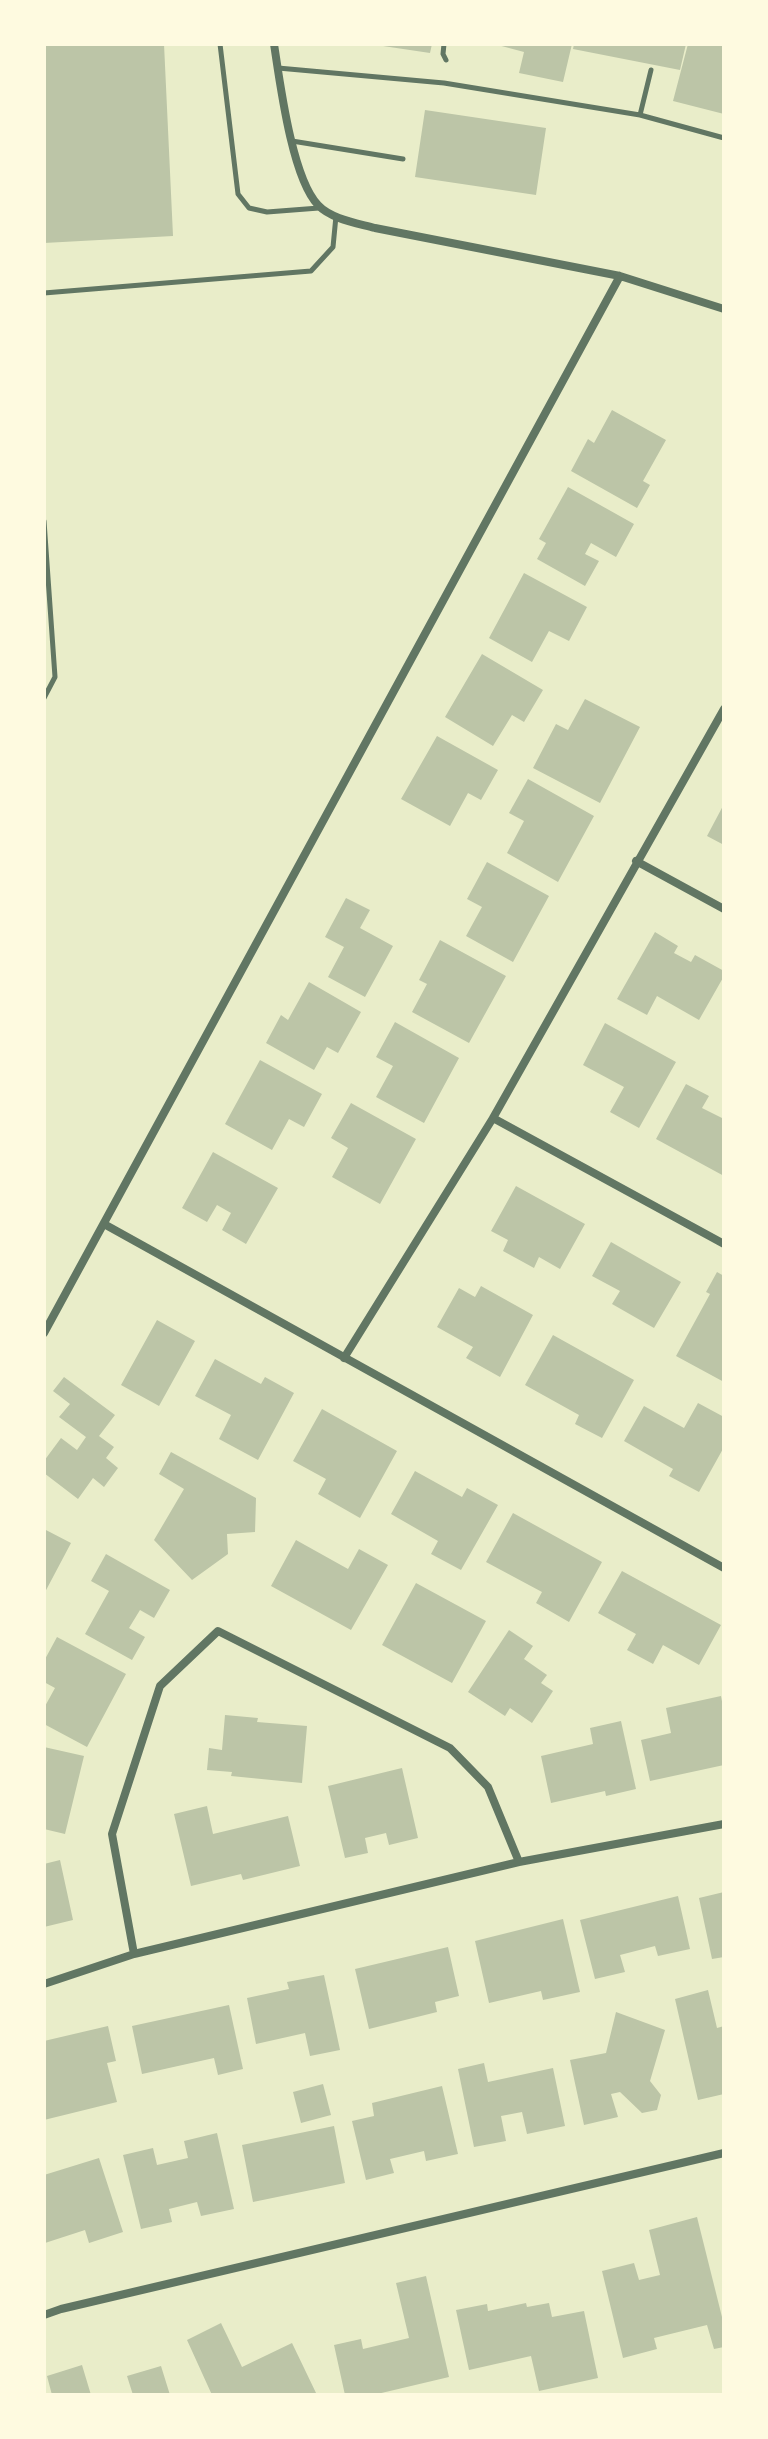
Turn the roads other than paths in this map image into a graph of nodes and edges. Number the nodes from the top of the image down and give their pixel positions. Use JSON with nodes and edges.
{"nodes":[{"id":1,"x":220,"y":44,"type":"edge"},
{"id":2,"x":274,"y":44,"type":"edge"},
{"id":3,"x":444,"y":44,"type":"edge"},
{"id":4,"x":446,"y":60,"type":"dead end"},
{"id":5,"x":278,"y":68,"type":"junction"},
{"id":6,"x":651,"y":70,"type":"dead end"},
{"id":7,"x":640,"y":115,"type":"junction"},
{"id":8,"x":724,"y":138,"type":"edge"},
{"id":9,"x":292,"y":141,"type":"junction"},
{"id":10,"x":403,"y":159,"type":"dead end"},
{"id":11,"x":319,"y":208,"type":"junction"},
{"id":12,"x":336,"y":216,"type":"junction"},
{"id":13,"x":620,"y":276,"type":"junction"},
{"id":14,"x":44,"y":293,"type":"edge"},
{"id":15,"x":724,"y":309,"type":"edge"},
{"id":16,"x":44,"y":521,"type":"edge"},
{"id":17,"x":44,"y":698,"type":"edge"},
{"id":18,"x":724,"y":709,"type":"edge"},
{"id":19,"x":636,"y":861,"type":"junction"},
{"id":20,"x":724,"y":909,"type":"edge"},
{"id":21,"x":493,"y":1118,"type":"junction"},
{"id":22,"x":104,"y":1224,"type":"junction"},
{"id":23,"x":724,"y":1244,"type":"edge"},
{"id":24,"x":44,"y":1333,"type":"edge"},
{"id":25,"x":344,"y":1358,"type":"junction"},
{"id":26,"x":724,"y":1568,"type":"edge"},
{"id":27,"x":724,"y":1824,"type":"edge"},
{"id":28,"x":519,"y":1862,"type":"junction"},
{"id":29,"x":134,"y":1954,"type":"junction"},
{"id":30,"x":44,"y":1984,"type":"edge"},
{"id":31,"x":724,"y":2153,"type":"edge"},
{"id":32,"x":44,"y":2315,"type":"edge"}],
"edges":[{"from":1,"to":11,"type":"lane"},
{"from":2,"to":5,"type":"street"},
{"from":3,"to":4,"type":"lane"},
{"from":5,"to":7,"type":"lane"},
{"from":5,"to":9,"type":"street"},
{"from":6,"to":7,"type":"lane"},
{"from":7,"to":8,"type":"lane"},
{"from":9,"to":10,"type":"lane"},
{"from":9,"to":11,"type":"street"},
{"from":11,"to":12,"type":"street"},
{"from":12,"to":13,"type":"street"},
{"from":12,"to":14,"type":"lane"},
{"from":13,"to":15,"type":"street"},
{"from":13,"to":22,"type":"street"},
{"from":16,"to":17,"type":"lane"},
{"from":18,"to":19,"type":"street"},
{"from":19,"to":20,"type":"street"},
{"from":19,"to":21,"type":"street"},
{"from":21,"to":23,"type":"street"},
{"from":21,"to":25,"type":"street"},
{"from":22,"to":24,"type":"street"},
{"from":22,"to":25,"type":"street"},
{"from":25,"to":26,"type":"street"},
{"from":27,"to":28,"type":"street"},
{"from":28,"to":29,"type":"street"},
{"from":28,"to":29,"type":"street"},
{"from":29,"to":30,"type":"street"},
{"from":31,"to":32,"type":"street"}]}
